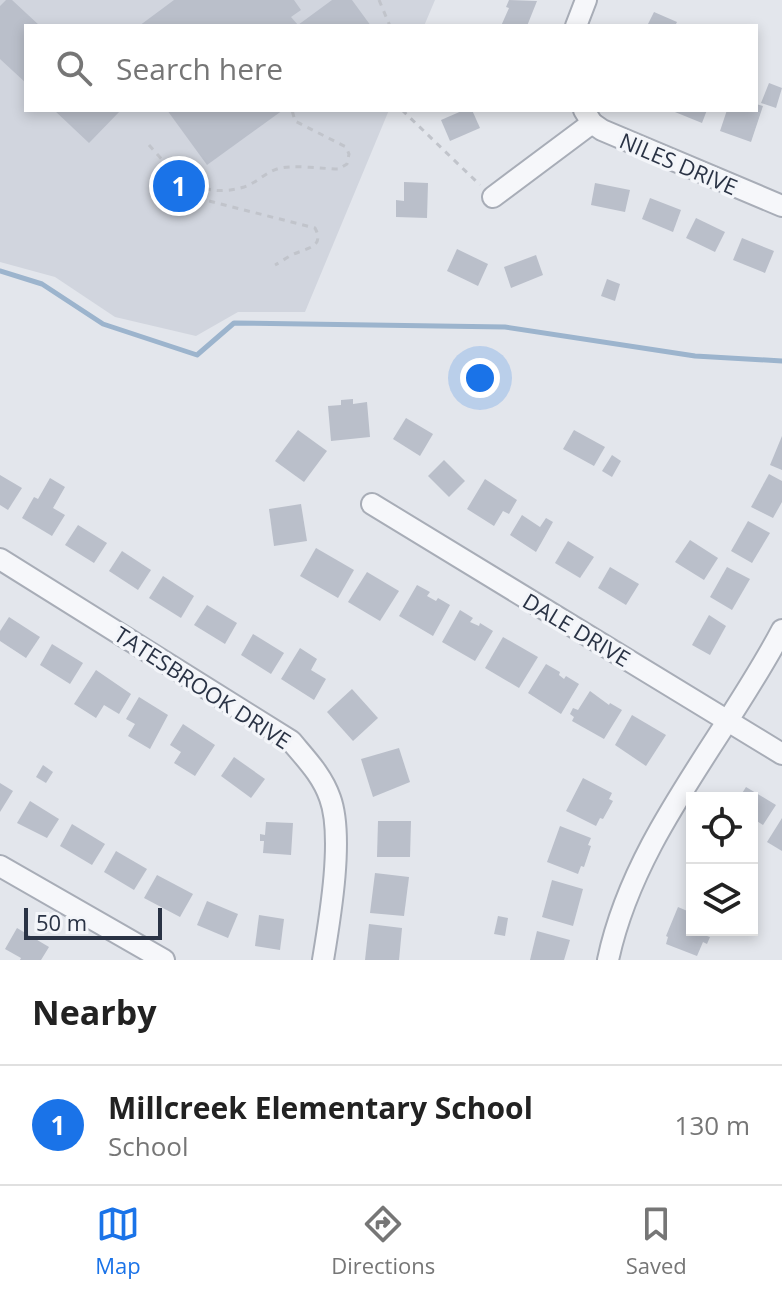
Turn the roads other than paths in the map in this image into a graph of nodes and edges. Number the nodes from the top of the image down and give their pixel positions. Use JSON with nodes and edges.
{"nodes":[{"id":1,"x":586,"y":0,"type":"edge"},
{"id":2,"x":577,"y":24,"type":"edge"},
{"id":3,"x":588,"y":116,"type":"edge"},
{"id":4,"x":493,"y":197,"type":"dead end"},
{"id":5,"x":782,"y":206,"type":"edge"},
{"id":6,"x":372,"y":504,"type":"dead end"},
{"id":7,"x":0,"y":559,"type":"edge"},
{"id":8,"x":782,"y":630,"type":"edge"},
{"id":9,"x":726,"y":720,"type":"junction"},
{"id":10,"x":782,"y":754,"type":"edge"},
{"id":11,"x":1,"y":869,"type":"edge"},
{"id":12,"x":164,"y":960,"type":"edge"},
{"id":13,"x":323,"y":960,"type":"edge"},
{"id":14,"x":608,"y":960,"type":"edge"}],
"edges":[{"from":1,"to":2,"type":"street"},
{"from":3,"to":4,"type":"street"},
{"from":3,"to":5,"type":"street","name":"NILES DRIVE"},
{"from":6,"to":9,"type":"street","name":"DALE DRIVE"},
{"from":7,"to":13,"type":"street","name":"TATESBROOK DRIVE"},
{"from":8,"to":9,"type":"street"},
{"from":9,"to":10,"type":"street","name":"DALE DRIVE"},
{"from":9,"to":14,"type":"street"},
{"from":11,"to":12,"type":"street"}]}
